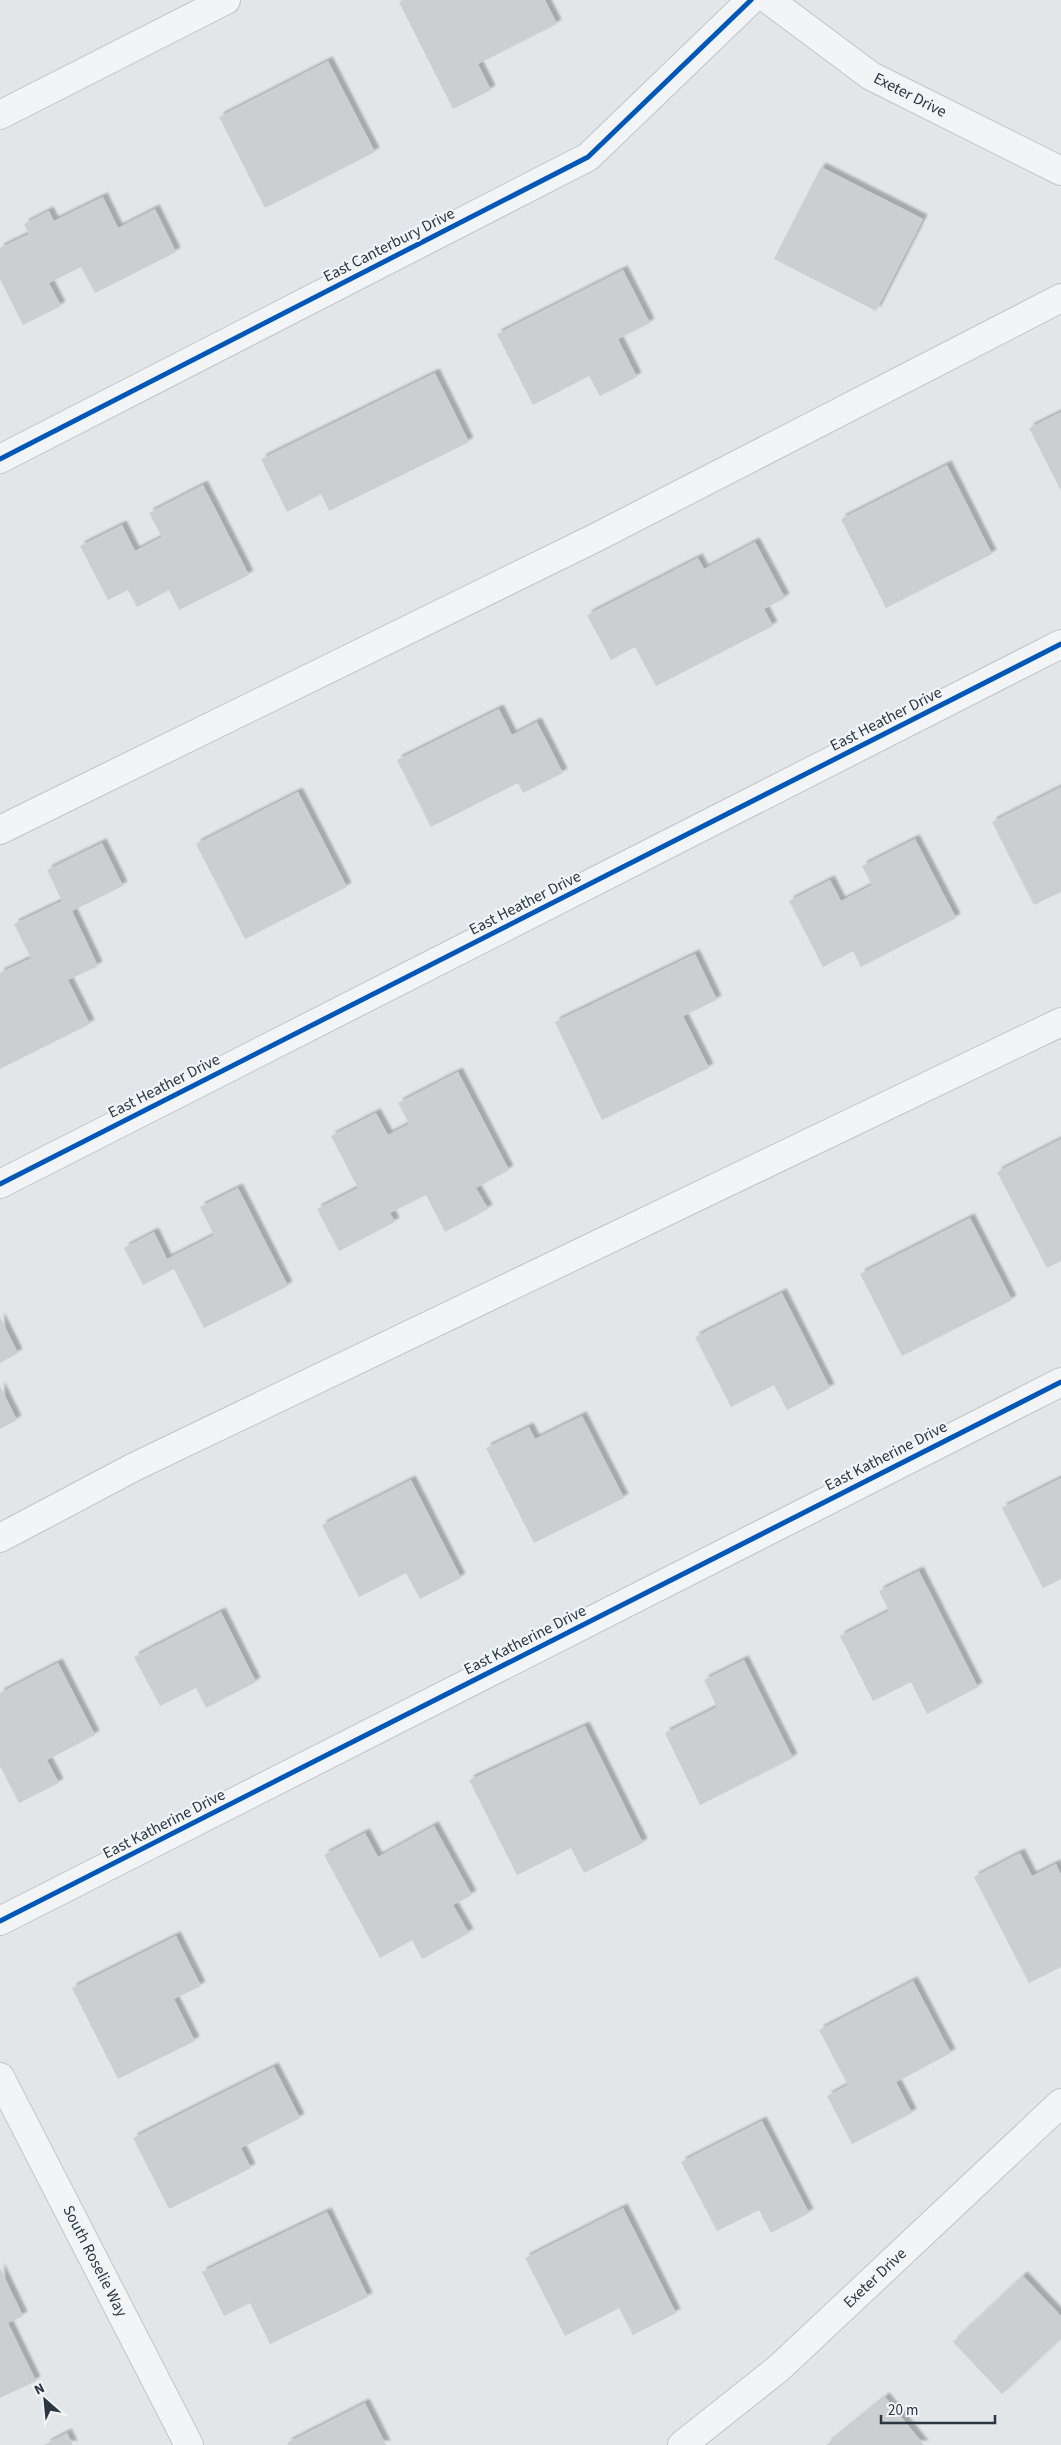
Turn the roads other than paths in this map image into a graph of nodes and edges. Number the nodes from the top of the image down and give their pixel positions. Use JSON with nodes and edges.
{"nodes":[{"id":1,"x":226,"y":0,"type":"edge"},
{"id":2,"x":751,"y":0,"type":"edge"},
{"id":3,"x":769,"y":0,"type":"edge"},
{"id":4,"x":0,"y":115,"type":"edge"},
{"id":5,"x":1061,"y":171,"type":"edge"},
{"id":6,"x":1061,"y":298,"type":"edge"},
{"id":7,"x":0,"y":459,"type":"edge"},
{"id":8,"x":1061,"y":644,"type":"edge"},
{"id":9,"x":0,"y":830,"type":"edge"},
{"id":10,"x":1061,"y":1022,"type":"edge"},
{"id":11,"x":0,"y":1184,"type":"edge"},
{"id":12,"x":1061,"y":1382,"type":"edge"},
{"id":13,"x":0,"y":1538,"type":"edge"},
{"id":14,"x":0,"y":1921,"type":"edge"},
{"id":15,"x":0,"y":2078,"type":"edge"},
{"id":16,"x":1061,"y":2103,"type":"edge"},
{"id":17,"x":190,"y":2445,"type":"edge"},
{"id":18,"x":682,"y":2445,"type":"edge"}],
"edges":[{"from":1,"to":4,"type":"street"},
{"from":2,"to":7,"type":"street","name":"East Canterbury Drive"},
{"from":3,"to":5,"type":"street","name":"Exeter Drive"},
{"from":6,"to":9,"type":"street"},
{"from":8,"to":11,"type":"street","name":"East Heather Drive"},
{"from":10,"to":13,"type":"street"},
{"from":12,"to":14,"type":"street","name":"East Katherine Drive"},
{"from":15,"to":17,"type":"street","name":"South Roselie Way"},
{"from":16,"to":18,"type":"street","name":"Exeter Drive"}]}
